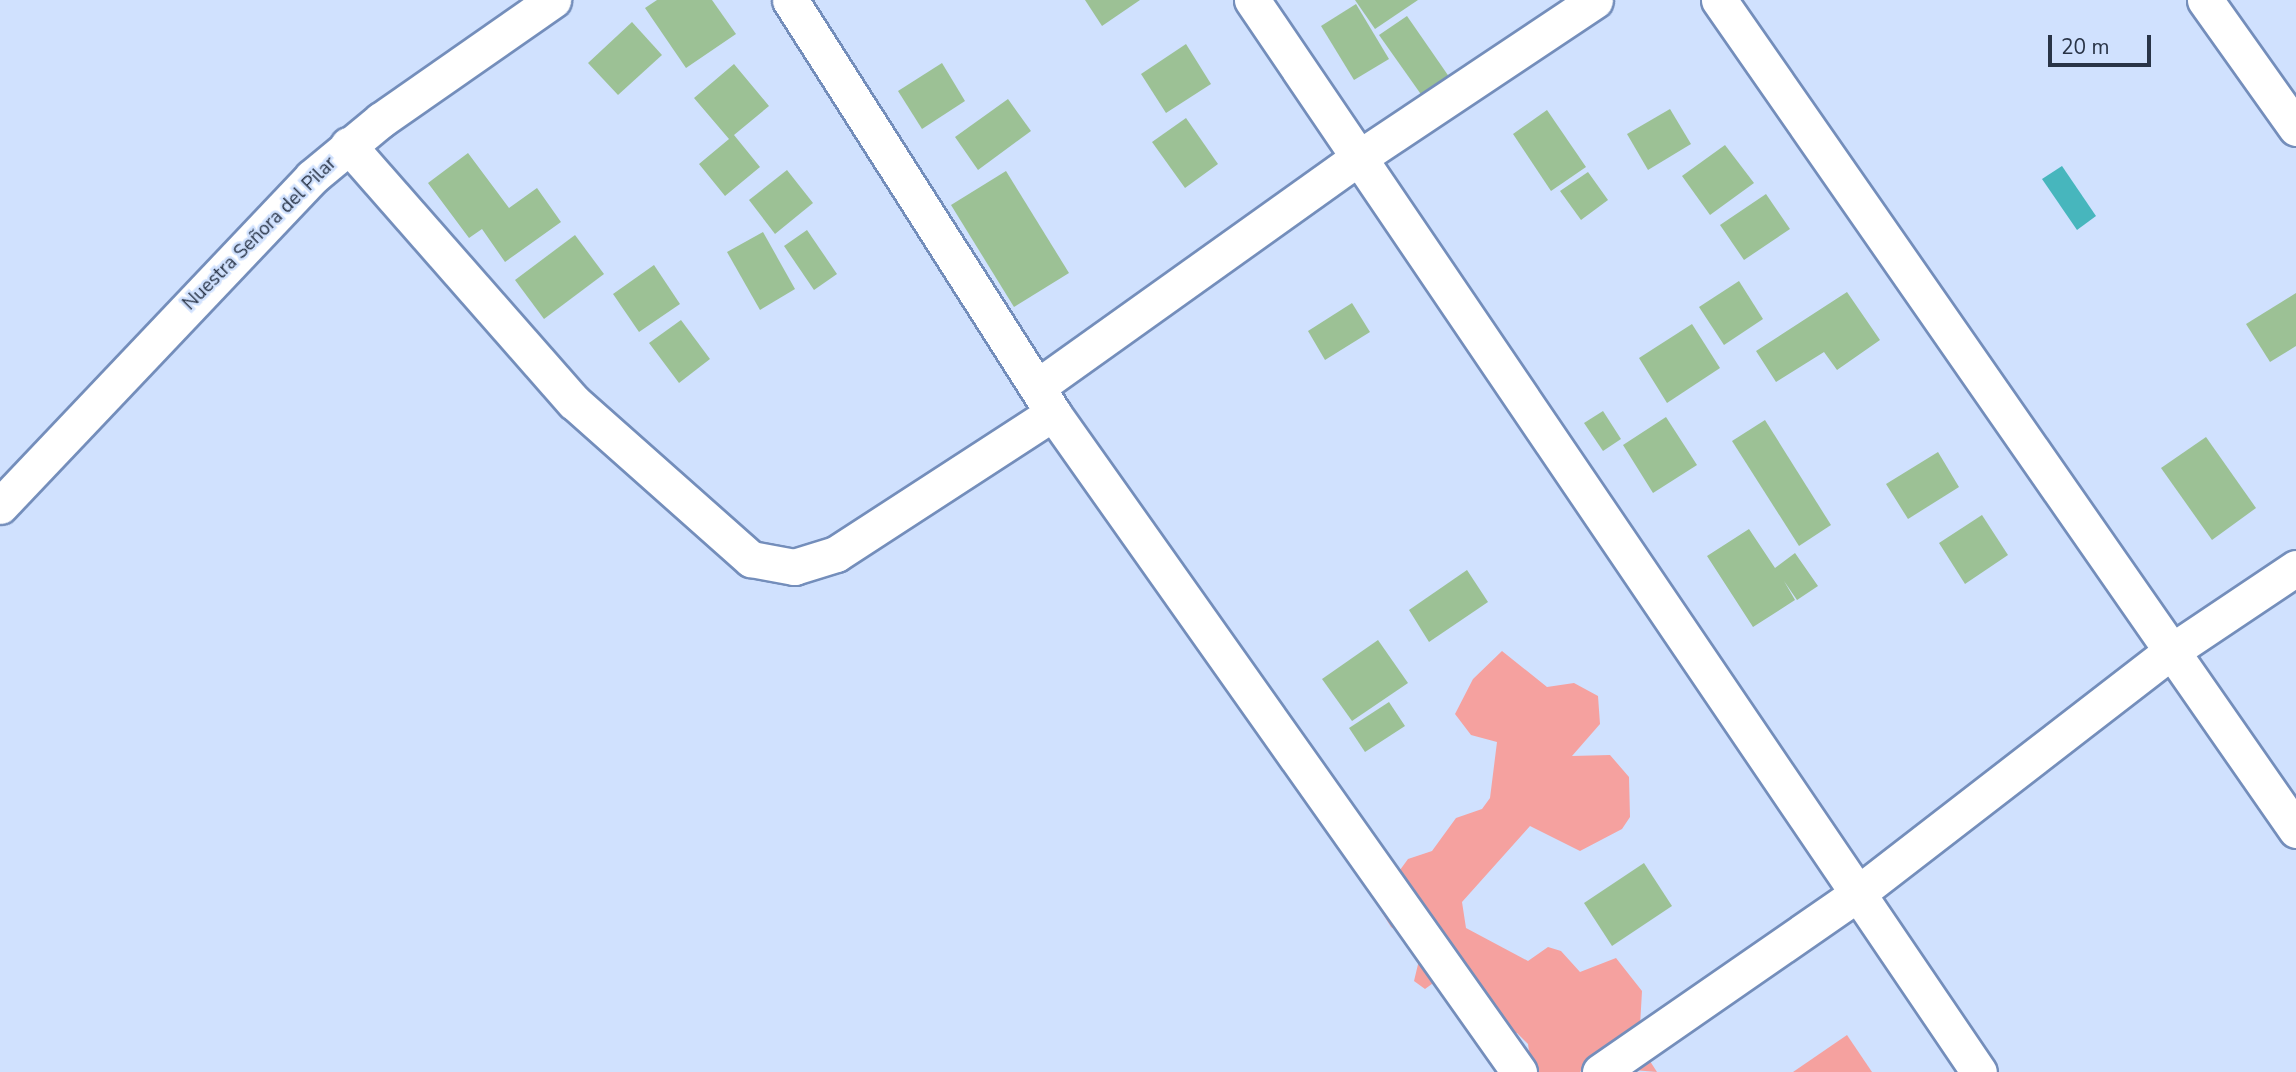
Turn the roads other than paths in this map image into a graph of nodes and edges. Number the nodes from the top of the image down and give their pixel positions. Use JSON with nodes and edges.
{"nodes":[{"id":1,"x":553,"y":0,"type":"edge"},
{"id":2,"x":790,"y":0,"type":"edge"},
{"id":3,"x":1252,"y":0,"type":"edge"},
{"id":4,"x":1595,"y":0,"type":"edge"},
{"id":5,"x":1719,"y":0,"type":"edge"},
{"id":6,"x":2205,"y":0,"type":"edge"},
{"id":7,"x":2291,"y":112,"type":"edge"},
{"id":8,"x":348,"y":145,"type":"junction"},
{"id":9,"x":1357,"y":159,"type":"junction"},
{"id":10,"x":1045,"y":400,"type":"junction"},
{"id":11,"x":0,"y":506,"type":"edge"},
{"id":12,"x":2296,"y":568,"type":"edge"},
{"id":13,"x":2169,"y":653,"type":"junction"},
{"id":14,"x":2296,"y":830,"type":"edge"},
{"id":15,"x":1857,"y":894,"type":"junction"},
{"id":16,"x":1518,"y":1072,"type":"edge"},
{"id":17,"x":1600,"y":1072,"type":"edge"},
{"id":18,"x":1979,"y":1072,"type":"edge"}],
"edges":[{"from":1,"to":8,"type":"street","name":"Nuestra Señora del Pilar"},
{"from":2,"to":10,"type":"street"},
{"from":3,"to":9,"type":"street"},
{"from":4,"to":9,"type":"street"},
{"from":5,"to":13,"type":"street"},
{"from":6,"to":7,"type":"street"},
{"from":8,"to":10,"type":"street"},
{"from":8,"to":11,"type":"street","name":"Nuestra Señora del Pilar"},
{"from":9,"to":10,"type":"street"},
{"from":9,"to":15,"type":"street"},
{"from":10,"to":16,"type":"street"},
{"from":12,"to":13,"type":"street"},
{"from":13,"to":14,"type":"street"},
{"from":13,"to":15,"type":"street"},
{"from":15,"to":17,"type":"street"},
{"from":15,"to":18,"type":"street"}]}
